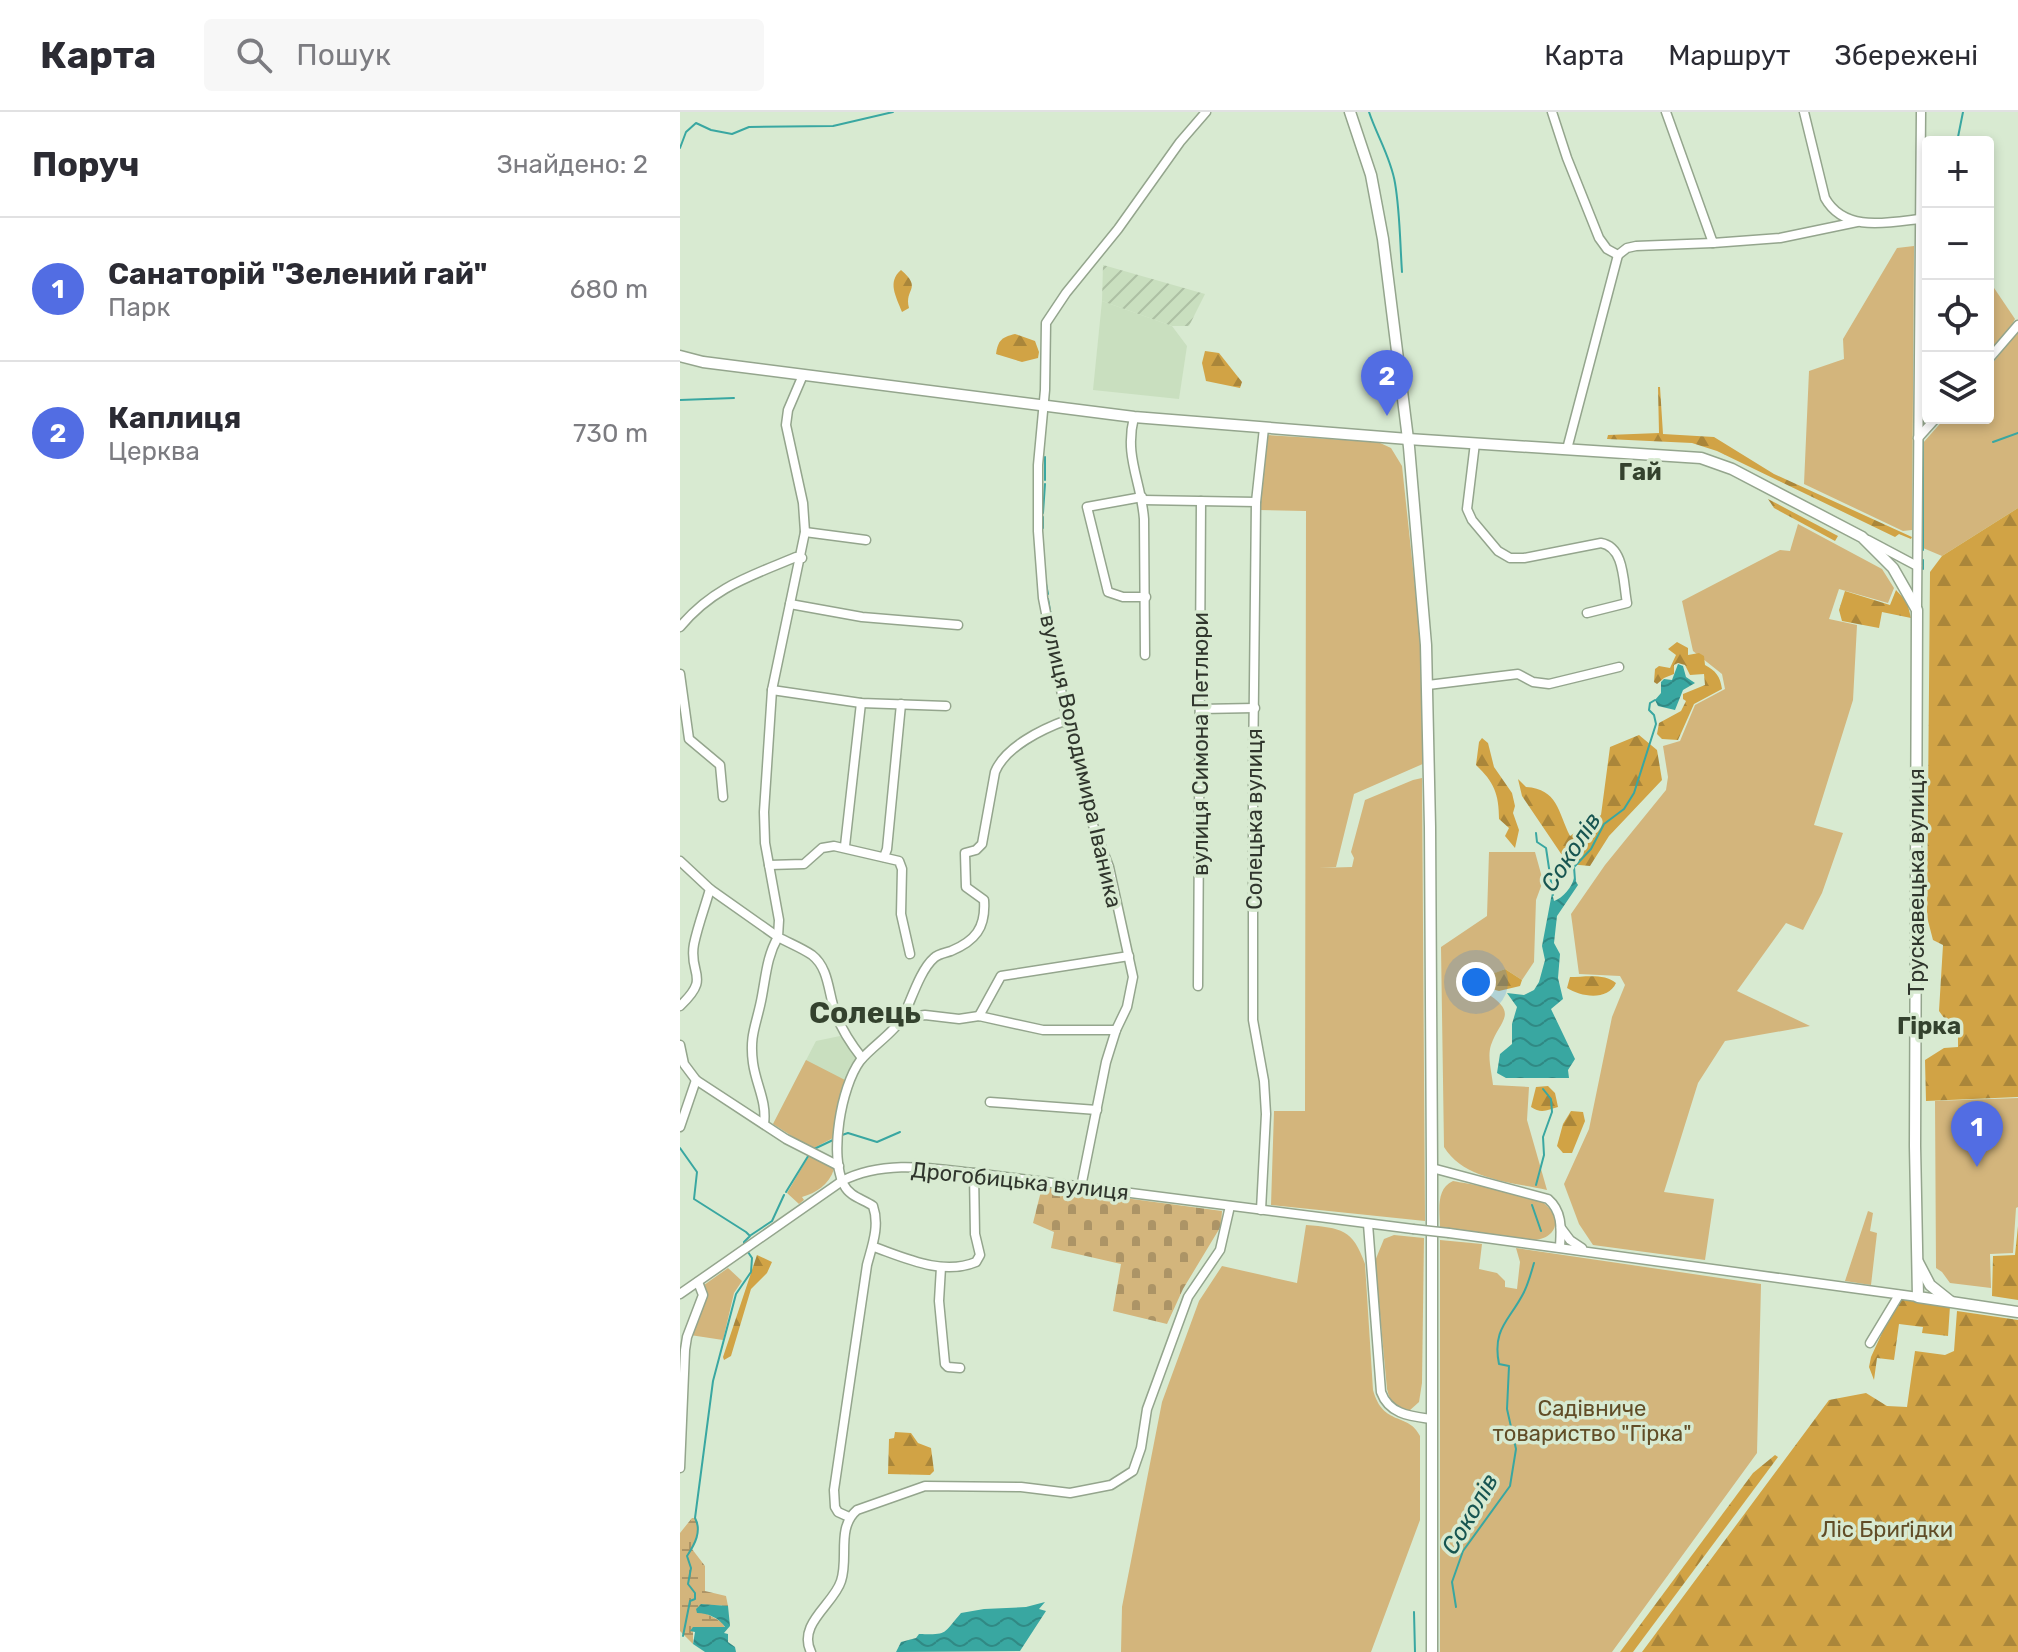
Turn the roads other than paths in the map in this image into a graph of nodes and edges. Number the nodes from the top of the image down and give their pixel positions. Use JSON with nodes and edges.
{"nodes":[{"id":1,"x":1206,"y":112,"type":"edge"},
{"id":2,"x":1350,"y":112,"type":"edge"},
{"id":3,"x":1552,"y":112,"type":"edge"},
{"id":4,"x":1666,"y":112,"type":"edge"},
{"id":5,"x":1804,"y":112,"type":"edge"},
{"id":6,"x":1921,"y":112,"type":"edge"},
{"id":7,"x":1919,"y":219,"type":"junction"},
{"id":8,"x":1857,"y":222,"type":"junction"},
{"id":9,"x":1713,"y":243,"type":"junction"},
{"id":10,"x":1618,"y":255,"type":"junction"},
{"id":11,"x":2018,"y":325,"type":"edge"},
{"id":12,"x":1994,"y":353,"type":"edge"},
{"id":13,"x":680,"y":356,"type":"edge"},
{"id":14,"x":803,"y":375,"type":"junction"},
{"id":15,"x":1042,"y":405,"type":"junction"},
{"id":16,"x":1134,"y":417,"type":"junction"},
{"id":17,"x":1931,"y":424,"type":"edge"},
{"id":18,"x":1264,"y":428,"type":"junction"},
{"id":19,"x":1383,"y":437,"type":"junction"},
{"id":20,"x":1408,"y":439,"type":"junction"},
{"id":21,"x":1918,"y":439,"type":"junction"},
{"id":22,"x":1436,"y":440,"type":"junction"},
{"id":23,"x":1475,"y":443,"type":"junction"},
{"id":24,"x":1567,"y":449,"type":"junction"},
{"id":25,"x":1411,"y":475,"type":"junction"},
{"id":26,"x":1142,"y":499,"type":"junction"},
{"id":27,"x":1201,"y":501,"type":"junction"},
{"id":28,"x":1256,"y":502,"type":"junction"},
{"id":29,"x":805,"y":532,"type":"junction"},
{"id":30,"x":1862,"y":537,"type":"junction"},
{"id":31,"x":866,"y":540,"type":"dead end"},
{"id":32,"x":799,"y":557,"type":"junction"},
{"id":33,"x":1917,"y":566,"type":"junction"},
{"id":34,"x":1914,"y":595,"type":"junction"},
{"id":35,"x":1146,"y":597,"type":"junction"},
{"id":36,"x":790,"y":604,"type":"junction"},
{"id":37,"x":1587,"y":613,"type":"dead end"},
{"id":38,"x":958,"y":625,"type":"dead end"},
{"id":39,"x":680,"y":627,"type":"edge"},
{"id":40,"x":1145,"y":655,"type":"dead end"},
{"id":41,"x":1619,"y":667,"type":"dead end"},
{"id":42,"x":680,"y":674,"type":"edge"},
{"id":43,"x":1428,"y":685,"type":"junction"},
{"id":44,"x":772,"y":690,"type":"junction"},
{"id":45,"x":861,"y":703,"type":"junction"},
{"id":46,"x":901,"y":704,"type":"junction"},
{"id":47,"x":946,"y":706,"type":"dead end"},
{"id":48,"x":1255,"y":708,"type":"junction"},
{"id":49,"x":1200,"y":709,"type":"junction"},
{"id":50,"x":682,"y":717,"type":"edge"},
{"id":51,"x":1067,"y":720,"type":"junction"},
{"id":52,"x":723,"y":797,"type":"dead end"},
{"id":53,"x":845,"y":846,"type":"junction"},
{"id":54,"x":884,"y":857,"type":"junction"},
{"id":55,"x":680,"y":861,"type":"edge"},
{"id":56,"x":769,"y":865,"type":"junction"},
{"id":57,"x":710,"y":889,"type":"junction"},
{"id":58,"x":778,"y":937,"type":"junction"},
{"id":59,"x":910,"y":954,"type":"dead end"},
{"id":60,"x":1129,"y":956,"type":"junction"},
{"id":61,"x":1198,"y":986,"type":"dead end"},
{"id":62,"x":680,"y":1006,"type":"edge"},
{"id":63,"x":979,"y":1016,"type":"junction"},
{"id":64,"x":903,"y":1018,"type":"junction"},
{"id":65,"x":1116,"y":1030,"type":"junction"},
{"id":66,"x":680,"y":1045,"type":"edge"},
{"id":67,"x":862,"y":1058,"type":"junction"},
{"id":68,"x":696,"y":1080,"type":"junction"},
{"id":69,"x":990,"y":1102,"type":"dead end"},
{"id":70,"x":1097,"y":1110,"type":"junction"},
{"id":71,"x":764,"y":1124,"type":"junction"},
{"id":72,"x":680,"y":1127,"type":"edge"},
{"id":73,"x":839,"y":1166,"type":"junction"},
{"id":74,"x":1432,"y":1168,"type":"junction"},
{"id":75,"x":974,"y":1173,"type":"junction"},
{"id":76,"x":842,"y":1181,"type":"junction"},
{"id":77,"x":1081,"y":1187,"type":"junction"},
{"id":78,"x":1230,"y":1206,"type":"junction"},
{"id":79,"x":1261,"y":1210,"type":"junction"},
{"id":80,"x":1368,"y":1224,"type":"junction"},
{"id":81,"x":1561,"y":1228,"type":"junction"},
{"id":82,"x":874,"y":1247,"type":"junction"},
{"id":83,"x":1560,"y":1247,"type":"junction"},
{"id":84,"x":1590,"y":1251,"type":"junction"},
{"id":85,"x":1915,"y":1252,"type":"junction"},
{"id":86,"x":941,"y":1267,"type":"junction"},
{"id":87,"x":698,"y":1282,"type":"junction"},
{"id":88,"x":680,"y":1294,"type":"edge"},
{"id":89,"x":1899,"y":1295,"type":"junction"},
{"id":90,"x":1918,"y":1297,"type":"junction"},
{"id":91,"x":1953,"y":1303,"type":"junction"},
{"id":92,"x":2018,"y":1312,"type":"edge"},
{"id":93,"x":1870,"y":1343,"type":"dead end"},
{"id":94,"x":960,"y":1368,"type":"dead end"},
{"id":95,"x":1431,"y":1419,"type":"junction"},
{"id":96,"x":680,"y":1468,"type":"edge"},
{"id":97,"x":849,"y":1517,"type":"junction"},
{"id":98,"x":811,"y":1652,"type":"edge"},
{"id":99,"x":1432,"y":1652,"type":"edge"}],
"edges":[{"from":1,"to":15,"type":"street","name":"вулиця Володимира Іваника"},
{"from":2,"to":20,"type":"main road"},
{"from":3,"to":10,"type":"street"},
{"from":4,"to":9,"type":"street"},
{"from":5,"to":8,"type":"street"},
{"from":6,"to":7,"type":"street"},
{"from":7,"to":8,"type":"street"},
{"from":7,"to":21,"type":"street"},
{"from":8,"to":9,"type":"street"},
{"from":9,"to":10,"type":"street"},
{"from":10,"to":24,"type":"street"},
{"from":11,"to":12,"type":"street"},
{"from":13,"to":14,"type":"main road"},
{"from":14,"to":15,"type":"main road"},
{"from":14,"to":29,"type":"street"},
{"from":15,"to":16,"type":"main road"},
{"from":15,"to":51,"type":"street","name":"вулиця Володимира Іваника"},
{"from":16,"to":18,"type":"main road"},
{"from":16,"to":26,"type":"street"},
{"from":17,"to":21,"type":"street"},
{"from":18,"to":19,"type":"main road"},
{"from":18,"to":28,"type":"street","name":"Солецька вулиця"},
{"from":19,"to":20,"type":"main road"},
{"from":19,"to":25,"type":"main road"},
{"from":20,"to":22,"type":"main road"},
{"from":20,"to":25,"type":"main road"},
{"from":21,"to":33,"type":"street"},
{"from":22,"to":23,"type":"main road"},
{"from":22,"to":25,"type":"main road"},
{"from":23,"to":24,"type":"main road"},
{"from":23,"to":37,"type":"street"},
{"from":24,"to":30,"type":"main road"},
{"from":25,"to":43,"type":"main road"},
{"from":26,"to":27,"type":"street"},
{"from":26,"to":35,"type":"street"},
{"from":26,"to":35,"type":"street"},
{"from":27,"to":28,"type":"street"},
{"from":27,"to":49,"type":"street","name":"вулиця Симона Петлюри"},
{"from":28,"to":48,"type":"street","name":"Солецька вулиця"},
{"from":29,"to":31,"type":"street"},
{"from":29,"to":32,"type":"street"},
{"from":30,"to":33,"type":"street"},
{"from":30,"to":34,"type":"main road"},
{"from":32,"to":36,"type":"street"},
{"from":32,"to":39,"type":"street"},
{"from":33,"to":34,"type":"street"},
{"from":34,"to":85,"type":"main road","name":"Трускавецька вулиця"},
{"from":35,"to":40,"type":"street"},
{"from":36,"to":38,"type":"street"},
{"from":36,"to":44,"type":"street"},
{"from":41,"to":43,"type":"street"},
{"from":42,"to":50,"type":"street"},
{"from":43,"to":74,"type":"main road"},
{"from":44,"to":45,"type":"street"},
{"from":44,"to":56,"type":"street"},
{"from":45,"to":46,"type":"street"},
{"from":45,"to":53,"type":"street"},
{"from":46,"to":47,"type":"street"},
{"from":46,"to":54,"type":"street"},
{"from":48,"to":49,"type":"street"},
{"from":48,"to":79,"type":"street","name":"Солецька вулиця"},
{"from":49,"to":61,"type":"street","name":"вулиця Симона Петлюри"},
{"from":50,"to":52,"type":"street"},
{"from":51,"to":60,"type":"street","name":"вулиця Володимира Іваника"},
{"from":51,"to":64,"type":"street"},
{"from":53,"to":54,"type":"street"},
{"from":53,"to":56,"type":"street"},
{"from":54,"to":59,"type":"street"},
{"from":55,"to":57,"type":"street"},
{"from":56,"to":58,"type":"street"},
{"from":57,"to":58,"type":"street"},
{"from":57,"to":62,"type":"street"},
{"from":58,"to":67,"type":"street"},
{"from":58,"to":71,"type":"street"},
{"from":60,"to":63,"type":"street"},
{"from":60,"to":65,"type":"street","name":"вулиця Володимира Іваника"},
{"from":63,"to":64,"type":"street"},
{"from":63,"to":65,"type":"street"},
{"from":64,"to":67,"type":"street"},
{"from":65,"to":70,"type":"street","name":"вулиця Володимира Іваника"},
{"from":66,"to":68,"type":"street"},
{"from":67,"to":73,"type":"street"},
{"from":68,"to":71,"type":"street"},
{"from":68,"to":72,"type":"street"},
{"from":69,"to":70,"type":"street"},
{"from":70,"to":77,"type":"street","name":"вулиця Володимира Іваника"},
{"from":71,"to":73,"type":"street"},
{"from":73,"to":76,"type":"street"},
{"from":74,"to":81,"type":"street"},
{"from":74,"to":95,"type":"main road"},
{"from":75,"to":76,"type":"street","name":"Дрогобицька вулиця"},
{"from":75,"to":77,"type":"street","name":"Дрогобицька вулиця"},
{"from":75,"to":86,"type":"street"},
{"from":76,"to":82,"type":"street"},
{"from":76,"to":87,"type":"street","name":"Дрогобицька вулиця"},
{"from":77,"to":78,"type":"street","name":"Дрогобицька вулиця"},
{"from":78,"to":79,"type":"street","name":"Дрогобицька вулиця"},
{"from":78,"to":97,"type":"street"},
{"from":79,"to":80,"type":"street","name":"Дрогобицька вулиця"},
{"from":80,"to":83,"type":"street","name":"Дрогобицька вулиця","bridge":true},
{"from":80,"to":95,"type":"street"},
{"from":81,"to":83,"type":"street"},
{"from":81,"to":84,"type":"street"},
{"from":82,"to":86,"type":"street"},
{"from":82,"to":97,"type":"street"},
{"from":83,"to":84,"type":"street","name":"Дрогобицька вулиця"},
{"from":84,"to":89,"type":"street","name":"Дрогобицька вулиця"},
{"from":85,"to":90,"type":"main road","name":"Трускавецька вулиця"},
{"from":85,"to":91,"type":"main road"},
{"from":86,"to":94,"type":"street"},
{"from":87,"to":88,"type":"street","name":"Дрогобицька вулиця"},
{"from":87,"to":96,"type":"street"},
{"from":89,"to":90,"type":"street"},
{"from":89,"to":93,"type":"street"},
{"from":90,"to":91,"type":"main road"},
{"from":91,"to":92,"type":"main road"},
{"from":95,"to":99,"type":"main road"},
{"from":97,"to":98,"type":"street"}]}
